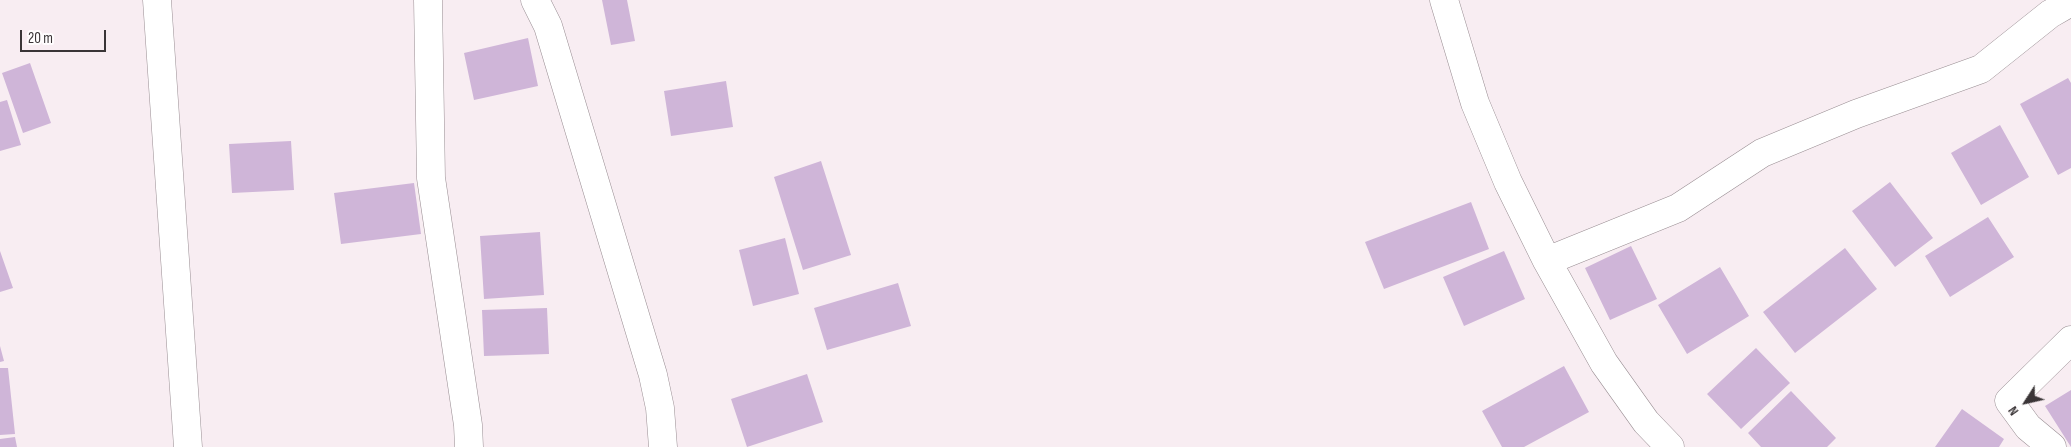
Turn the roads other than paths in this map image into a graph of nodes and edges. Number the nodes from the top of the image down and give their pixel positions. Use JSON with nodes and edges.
{"nodes":[{"id":1,"x":157,"y":0,"type":"edge"},
{"id":2,"x":428,"y":0,"type":"edge"},
{"id":3,"x":535,"y":0,"type":"edge"},
{"id":4,"x":1444,"y":0,"type":"edge"},
{"id":5,"x":2071,"y":2,"type":"edge"},
{"id":6,"x":1547,"y":262,"type":"junction"},
{"id":7,"x":2071,"y":340,"type":"edge"},
{"id":8,"x":188,"y":447,"type":"edge"},
{"id":9,"x":469,"y":447,"type":"edge"},
{"id":10,"x":663,"y":447,"type":"edge"},
{"id":11,"x":1670,"y":447,"type":"edge"},
{"id":12,"x":2052,"y":447,"type":"edge"}],
"edges":[{"from":1,"to":8,"type":"street"},
{"from":2,"to":9,"type":"street"},
{"from":3,"to":10,"type":"street"},
{"from":4,"to":6,"type":"street"},
{"from":5,"to":6,"type":"street"},
{"from":6,"to":11,"type":"street"},
{"from":7,"to":12,"type":"street"}]}
